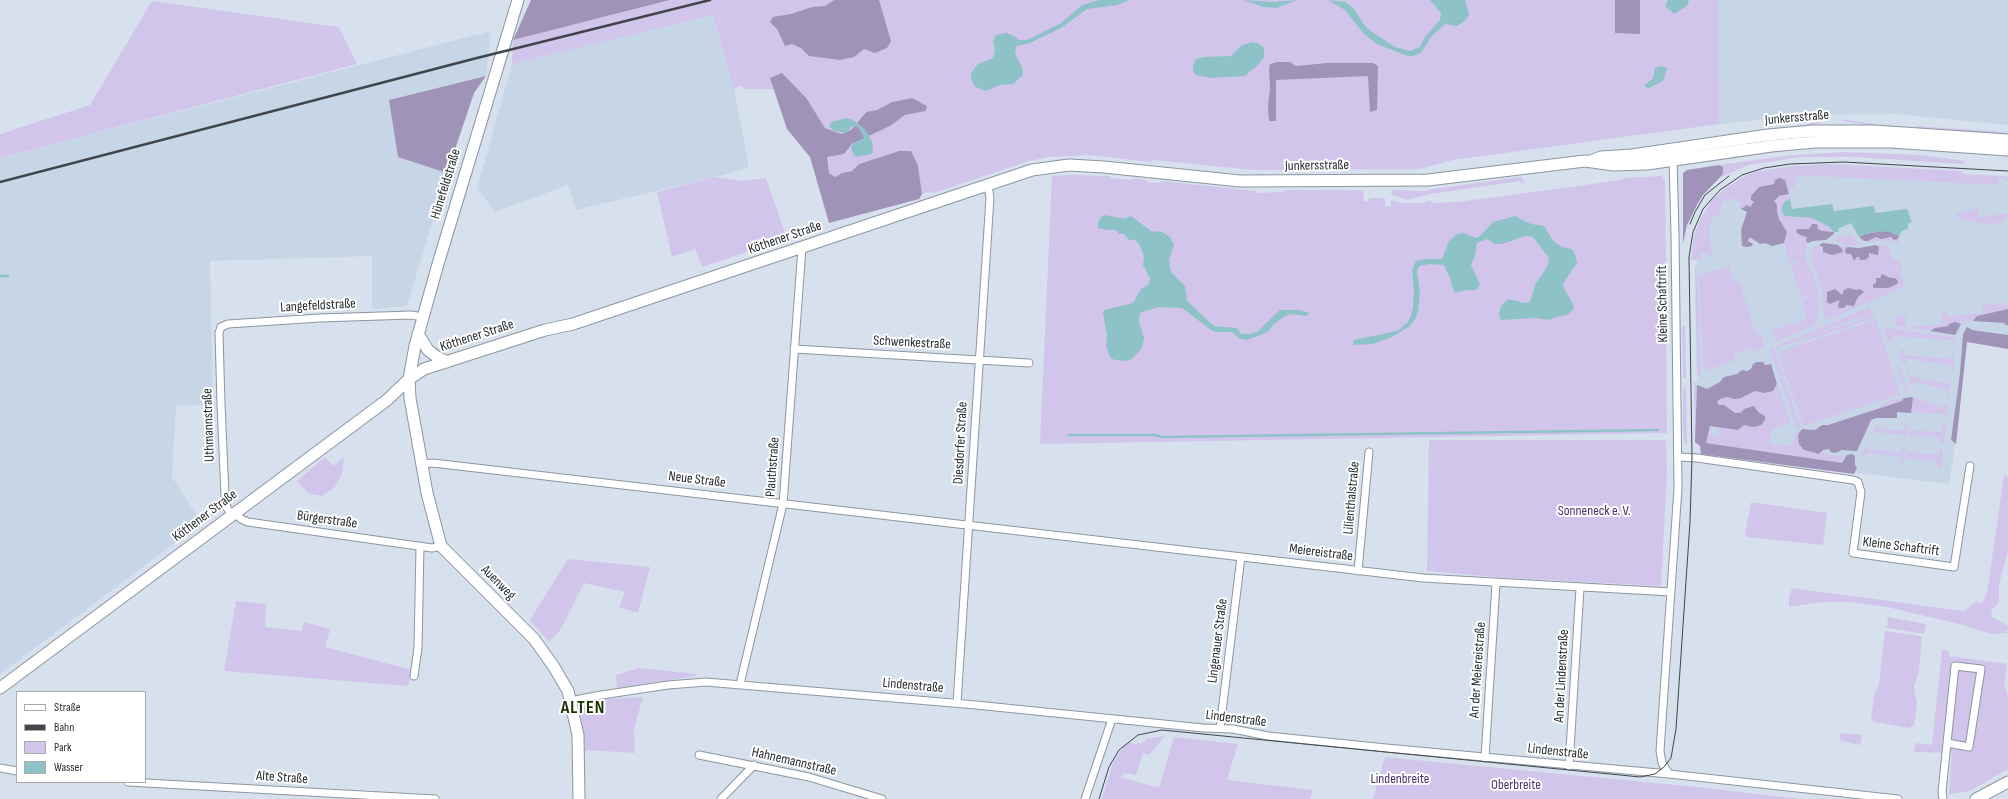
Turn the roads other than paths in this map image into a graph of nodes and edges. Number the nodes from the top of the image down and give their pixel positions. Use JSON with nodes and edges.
{"nodes":[{"id":1,"x":518,"y":0,"type":"edge"},
{"id":2,"x":2008,"y":140,"type":"edge"},
{"id":3,"x":2008,"y":150,"type":"edge"},
{"id":4,"x":1672,"y":155,"type":"junction"},
{"id":5,"x":1044,"y":168,"type":"joint"},
{"id":6,"x":988,"y":185,"type":"junction"},
{"id":7,"x":802,"y":248,"type":"junction"},
{"id":8,"x":423,"y":317,"type":"junction"},
{"id":9,"x":219,"y":333,"type":"joint"},
{"id":10,"x":418,"y":334,"type":"junction"},
{"id":11,"x":794,"y":349,"type":"junction"},
{"id":12,"x":978,"y":360,"type":"junction"},
{"id":13,"x":447,"y":362,"type":"junction"},
{"id":14,"x":1029,"y":364,"type":"dead end"},
{"id":15,"x":409,"y":379,"type":"junction"},
{"id":16,"x":1369,"y":452,"type":"dead end"},
{"id":17,"x":1678,"y":457,"type":"junction"},
{"id":18,"x":421,"y":464,"type":"junction"},
{"id":19,"x":1970,"y":466,"type":"dead end"},
{"id":20,"x":783,"y":504,"type":"junction"},
{"id":21,"x":233,"y":514,"type":"junction"},
{"id":22,"x":970,"y":525,"type":"junction"},
{"id":23,"x":420,"y":546,"type":"junction"},
{"id":24,"x":441,"y":546,"type":"junction"},
{"id":25,"x":1241,"y":557,"type":"junction"},
{"id":26,"x":1358,"y":571,"type":"junction"},
{"id":27,"x":1496,"y":583,"type":"junction"},
{"id":28,"x":1580,"y":588,"type":"junction"},
{"id":29,"x":1671,"y":592,"type":"junction"},
{"id":30,"x":414,"y":676,"type":"dead end"},
{"id":31,"x":740,"y":684,"type":"junction"},
{"id":32,"x":0,"y":688,"type":"edge"},
{"id":33,"x":571,"y":701,"type":"junction"},
{"id":34,"x":957,"y":703,"type":"junction"},
{"id":35,"x":1112,"y":719,"type":"junction"},
{"id":36,"x":1220,"y":728,"type":"junction"},
{"id":37,"x":1947,"y":743,"type":"junction"},
{"id":38,"x":699,"y":755,"type":"dead end"},
{"id":39,"x":1485,"y":758,"type":"junction"},
{"id":40,"x":754,"y":765,"type":"junction"},
{"id":41,"x":1569,"y":766,"type":"junction"},
{"id":42,"x":0,"y":768,"type":"edge"},
{"id":43,"x":16,"y":771,"type":"edge"},
{"id":44,"x":1669,"y":774,"type":"junction"},
{"id":45,"x":2008,"y":782,"type":"edge"},
{"id":46,"x":146,"y":783,"type":"edge"},
{"id":47,"x":435,"y":799,"type":"edge"},
{"id":48,"x":579,"y":799,"type":"edge"},
{"id":49,"x":721,"y":799,"type":"edge"},
{"id":50,"x":882,"y":799,"type":"edge"},
{"id":51,"x":1085,"y":799,"type":"edge"},
{"id":52,"x":1898,"y":799,"type":"edge"},
{"id":53,"x":1943,"y":799,"type":"edge"},
{"id":54,"x":1976,"y":799,"type":"edge"}],
"edges":[{"from":1,"to":8,"type":"main road","name":"Hünefeldstraße"},
{"from":2,"to":4,"type":"main road","name":"Junkersstraße"},
{"from":3,"to":4,"type":"main road","name":"Junkersstraße"},
{"from":4,"to":5,"type":"main road","name":"Junkersstraße"},
{"from":4,"to":17,"type":"street","name":"Kleine Schaftrift"},
{"from":5,"to":6,"type":"main road","name":"Köthener Straße"},
{"from":6,"to":7,"type":"main road","name":"Köthener Straße"},
{"from":6,"to":12,"type":"street","name":"Diesdorfer Straße"},
{"from":7,"to":11,"type":"street","name":"Plauthstraße"},
{"from":7,"to":13,"type":"main road","name":"Köthener Straße"},
{"from":8,"to":9,"type":"street","name":"Langefeldstraße"},
{"from":8,"to":10,"type":"main road","name":"Hünefeldstraße"},
{"from":9,"to":21,"type":"street","name":"Uthmannstraße"},
{"from":10,"to":13,"type":"main road"},
{"from":10,"to":15,"type":"main road","name":"Hünefeldstraße"},
{"from":11,"to":12,"type":"street","name":"Schwenkestraße"},
{"from":11,"to":20,"type":"street","name":"Plauthstraße"},
{"from":12,"to":14,"type":"street","name":"Schwenkestraße"},
{"from":12,"to":22,"type":"street","name":"Diesdorfer Straße"},
{"from":13,"to":15,"type":"main road","name":"Köthener Straße"},
{"from":15,"to":18,"type":"main road"},
{"from":15,"to":21,"type":"main road","name":"Köthener Straße"},
{"from":16,"to":26,"type":"street","name":"Lilienthalstraße"},
{"from":17,"to":19,"type":"street","name":"Kleine Schaftrift"},
{"from":17,"to":29,"type":"street","name":"Kleine Schaftrift"},
{"from":18,"to":20,"type":"street","name":"Neue Straße"},
{"from":18,"to":24,"type":"main road"},
{"from":20,"to":22,"type":"street","name":"Neue Straße"},
{"from":20,"to":31,"type":"street","name":"Plauthstraße"},
{"from":21,"to":23,"type":"street","name":"Bürgerstraße"},
{"from":21,"to":32,"type":"main road","name":"Köthener Straße"},
{"from":22,"to":25,"type":"street","name":"Meiereistraße"},
{"from":22,"to":34,"type":"street","name":"Diesdorfer Straße"},
{"from":23,"to":24,"type":"street","name":"Bürgerstraße"},
{"from":23,"to":30,"type":"street"},
{"from":24,"to":33,"type":"main road","name":"Auenweg"},
{"from":25,"to":26,"type":"street","name":"Meiereistraße"},
{"from":25,"to":36,"type":"street","name":"Lingenauer Straße"},
{"from":26,"to":27,"type":"street","name":"Meiereistraße"},
{"from":27,"to":28,"type":"street","name":"Meiereistraße"},
{"from":27,"to":39,"type":"street","name":"An der Meiereistraße"},
{"from":28,"to":29,"type":"street","name":"Meiereistraße"},
{"from":28,"to":41,"type":"street","name":"An der Lindenstraße"},
{"from":29,"to":44,"type":"street","name":"Kleine Schaftrift"},
{"from":31,"to":33,"type":"street","name":"Lindenstraße"},
{"from":31,"to":34,"type":"street","name":"Lindenstraße"},
{"from":33,"to":48,"type":"main road","name":"Auenweg"},
{"from":34,"to":35,"type":"street","name":"Lindenstraße"},
{"from":35,"to":36,"type":"street","name":"Lindenstraße"},
{"from":35,"to":51,"type":"street"},
{"from":36,"to":39,"type":"street","name":"Lindenstraße"},
{"from":37,"to":37,"type":"street"},
{"from":37,"to":53,"type":"street"},
{"from":38,"to":40,"type":"street","name":"Hahnemannstraße"},
{"from":39,"to":41,"type":"street","name":"Lindenstraße"},
{"from":40,"to":49,"type":"street"},
{"from":40,"to":50,"type":"street","name":"Hahnemannstraße"},
{"from":41,"to":44,"type":"street","name":"Lindenstraße"},
{"from":42,"to":43,"type":"street"},
{"from":44,"to":52,"type":"street","name":"Lindenstraße"},
{"from":45,"to":54,"type":"main road"},
{"from":46,"to":47,"type":"street","name":"Alte Straße"}]}
